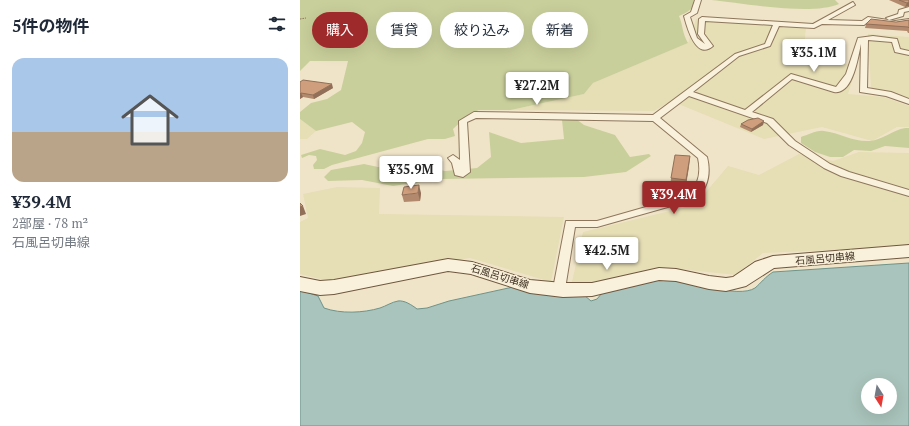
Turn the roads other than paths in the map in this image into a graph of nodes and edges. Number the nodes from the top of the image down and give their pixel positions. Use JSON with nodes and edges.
{"nodes":[{"id":1,"x":698,"y":0,"type":"edge"},
{"id":2,"x":853,"y":4,"type":"dead end"},
{"id":3,"x":909,"y":9,"type":"edge"},
{"id":4,"x":869,"y":17,"type":"dead end"},
{"id":5,"x":909,"y":21,"type":"edge"},
{"id":6,"x":820,"y":22,"type":"junction"},
{"id":7,"x":777,"y":24,"type":"junction"},
{"id":8,"x":865,"y":38,"type":"junction"},
{"id":9,"x":909,"y":53,"type":"edge"},
{"id":10,"x":688,"y":93,"type":"junction"},
{"id":11,"x":909,"y":102,"type":"edge"},
{"id":12,"x":746,"y":113,"type":"junction"},
{"id":13,"x":655,"y":118,"type":"junction"},
{"id":14,"x":453,"y":158,"type":"dead end"},
{"id":15,"x":909,"y":193,"type":"edge"},
{"id":16,"x":909,"y":251,"type":"edge"},
{"id":17,"x":300,"y":284,"type":"edge"},
{"id":18,"x":559,"y":289,"type":"junction"}],
"edges":[{"from":1,"to":7,"type":"street"},
{"from":2,"to":6,"type":"street"},
{"from":3,"to":4,"type":"street"},
{"from":5,"to":6,"type":"street"},
{"from":6,"to":7,"type":"street"},
{"from":7,"to":10,"type":"street"},
{"from":8,"to":9,"type":"street"},
{"from":8,"to":11,"type":"street"},
{"from":8,"to":12,"type":"street"},
{"from":10,"to":12,"type":"street"},
{"from":10,"to":13,"type":"street"},
{"from":12,"to":15,"type":"street"},
{"from":13,"to":14,"type":"street"},
{"from":13,"to":18,"type":"street"},
{"from":16,"to":18,"type":"main road","name":"石風呂切串線"},
{"from":17,"to":18,"type":"main road","name":"石風呂切串線"}]}
